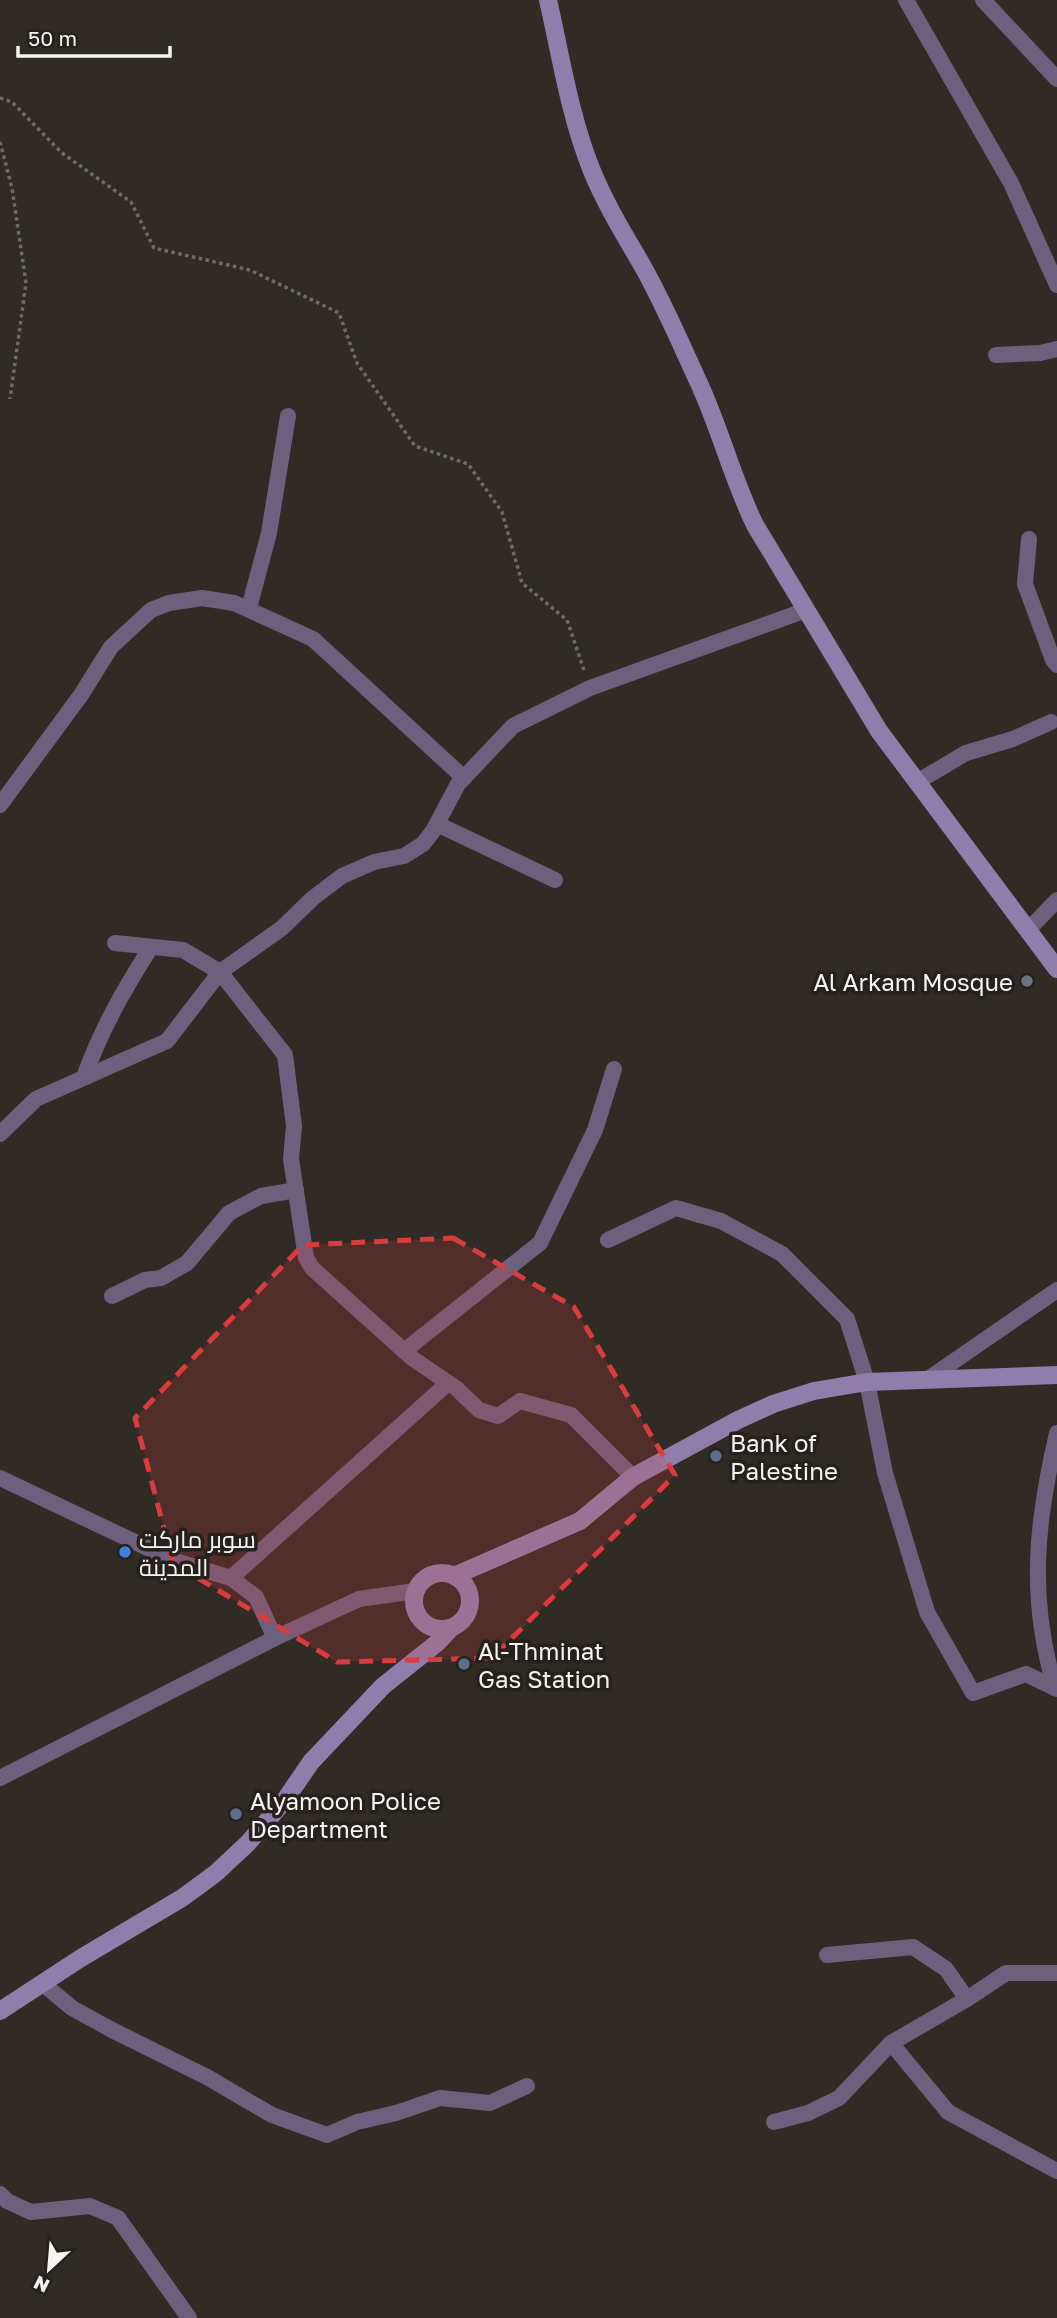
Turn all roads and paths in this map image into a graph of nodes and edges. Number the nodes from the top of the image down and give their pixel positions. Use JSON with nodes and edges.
{"nodes":[{"id":1,"x":548,"y":0,"type":"edge"},
{"id":2,"x":906,"y":0,"type":"edge"},
{"id":3,"x":983,"y":0,"type":"edge"},
{"id":4,"x":1057,"y":79,"type":"edge"},
{"id":5,"x":0,"y":98,"type":"edge"},
{"id":6,"x":0,"y":142,"type":"edge"},
{"id":7,"x":1057,"y":285,"type":"edge"},
{"id":8,"x":1057,"y":349,"type":"edge"},
{"id":9,"x":996,"y":355,"type":"dead end"},
{"id":10,"x":10,"y":399,"type":"dead end"},
{"id":11,"x":288,"y":416,"type":"dead end"},
{"id":12,"x":1029,"y":539,"type":"dead end"},
{"id":13,"x":249,"y":608,"type":"junction"},
{"id":14,"x":806,"y":610,"type":"junction"},
{"id":15,"x":1057,"y":665,"type":"edge"},
{"id":16,"x":590,"y":688,"type":"junction"},
{"id":17,"x":1051,"y":722,"type":"dead end"},
{"id":18,"x":464,"y":778,"type":"junction"},
{"id":19,"x":917,"y":782,"type":"junction"},
{"id":20,"x":0,"y":805,"type":"edge"},
{"id":21,"x":437,"y":824,"type":"junction"},
{"id":22,"x":555,"y":880,"type":"dead end"},
{"id":23,"x":1057,"y":900,"type":"edge"},
{"id":24,"x":1028,"y":930,"type":"junction"},
{"id":25,"x":115,"y":943,"type":"dead end"},
{"id":26,"x":150,"y":947,"type":"junction"},
{"id":27,"x":1057,"y":969,"type":"edge"},
{"id":28,"x":220,"y":972,"type":"junction"},
{"id":29,"x":614,"y":1069,"type":"dead end"},
{"id":30,"x":84,"y":1077,"type":"junction"},
{"id":31,"x":0,"y":1134,"type":"edge"},
{"id":32,"x":296,"y":1190,"type":"junction"},
{"id":33,"x":608,"y":1240,"type":"dead end"},
{"id":34,"x":1057,"y":1290,"type":"edge"},
{"id":35,"x":111,"y":1296,"type":"dead end"},
{"id":36,"x":404,"y":1351,"type":"junction"},
{"id":37,"x":1057,"y":1374,"type":"edge"},
{"id":38,"x":928,"y":1380,"type":"junction"},
{"id":39,"x":867,"y":1382,"type":"junction"},
{"id":40,"x":448,"y":1383,"type":"junction"},
{"id":41,"x":1057,"y":1433,"type":"edge"},
{"id":42,"x":633,"y":1477,"type":"junction"},
{"id":43,"x":0,"y":1478,"type":"edge"},
{"id":44,"x":454,"y":1576,"type":"junction"},
{"id":45,"x":232,"y":1578,"type":"junction"},
{"id":46,"x":415,"y":1591,"type":"junction"},
{"id":47,"x":452,"y":1628,"type":"junction"},
{"id":48,"x":275,"y":1637,"type":"junction"},
{"id":49,"x":1056,"y":1688,"type":"edge"},
{"id":50,"x":0,"y":1778,"type":"edge"},
{"id":51,"x":827,"y":1955,"type":"dead end"},
{"id":52,"x":1057,"y":1973,"type":"edge"},
{"id":53,"x":42,"y":1983,"type":"junction"},
{"id":54,"x":967,"y":1999,"type":"junction"},
{"id":55,"x":0,"y":2011,"type":"edge"},
{"id":56,"x":891,"y":2043,"type":"junction"},
{"id":57,"x":527,"y":2086,"type":"dead end"},
{"id":58,"x":774,"y":2122,"type":"dead end"},
{"id":59,"x":1057,"y":2171,"type":"edge"},
{"id":60,"x":0,"y":2194,"type":"edge"},
{"id":61,"x":189,"y":2318,"type":"edge"}],
"edges":[{"from":1,"to":14,"type":"street"},
{"from":2,"to":7,"type":"street"},
{"from":3,"to":4,"type":"street"},
{"from":5,"to":16,"type":"path"},
{"from":6,"to":10,"type":"path"},
{"from":8,"to":9,"type":"street"},
{"from":11,"to":13,"type":"street"},
{"from":12,"to":15,"type":"street"},
{"from":13,"to":18,"type":"street"},
{"from":13,"to":20,"type":"street"},
{"from":14,"to":16,"type":"street"},
{"from":14,"to":19,"type":"street"},
{"from":16,"to":18,"type":"street"},
{"from":17,"to":19,"type":"street"},
{"from":18,"to":21,"type":"street"},
{"from":19,"to":24,"type":"street"},
{"from":21,"to":22,"type":"street"},
{"from":21,"to":28,"type":"street"},
{"from":23,"to":24,"type":"street"},
{"from":24,"to":27,"type":"street"},
{"from":25,"to":26,"type":"street"},
{"from":26,"to":28,"type":"street"},
{"from":26,"to":30,"type":"street"},
{"from":28,"to":30,"type":"street"},
{"from":28,"to":32,"type":"street"},
{"from":29,"to":36,"type":"street"},
{"from":30,"to":31,"type":"street"},
{"from":32,"to":35,"type":"street"},
{"from":32,"to":36,"type":"street"},
{"from":33,"to":39,"type":"street"},
{"from":34,"to":38,"type":"street"},
{"from":36,"to":40,"type":"street"},
{"from":37,"to":38,"type":"street"},
{"from":38,"to":39,"type":"street"},
{"from":39,"to":42,"type":"street"},
{"from":39,"to":49,"type":"street"},
{"from":40,"to":42,"type":"street"},
{"from":40,"to":45,"type":"street"},
{"from":41,"to":49,"type":"street"},
{"from":42,"to":44,"type":"street"},
{"from":43,"to":45,"type":"street"},
{"from":44,"to":46,"type":"street"},
{"from":44,"to":47,"type":"street"},
{"from":45,"to":48,"type":"street"},
{"from":46,"to":47,"type":"street"},
{"from":46,"to":48,"type":"street"},
{"from":47,"to":53,"type":"street"},
{"from":48,"to":50,"type":"street"},
{"from":51,"to":54,"type":"street"},
{"from":52,"to":54,"type":"street"},
{"from":53,"to":55,"type":"street"},
{"from":53,"to":57,"type":"street"},
{"from":54,"to":56,"type":"street"},
{"from":56,"to":58,"type":"street"},
{"from":56,"to":59,"type":"street"},
{"from":60,"to":61,"type":"street"}]}
